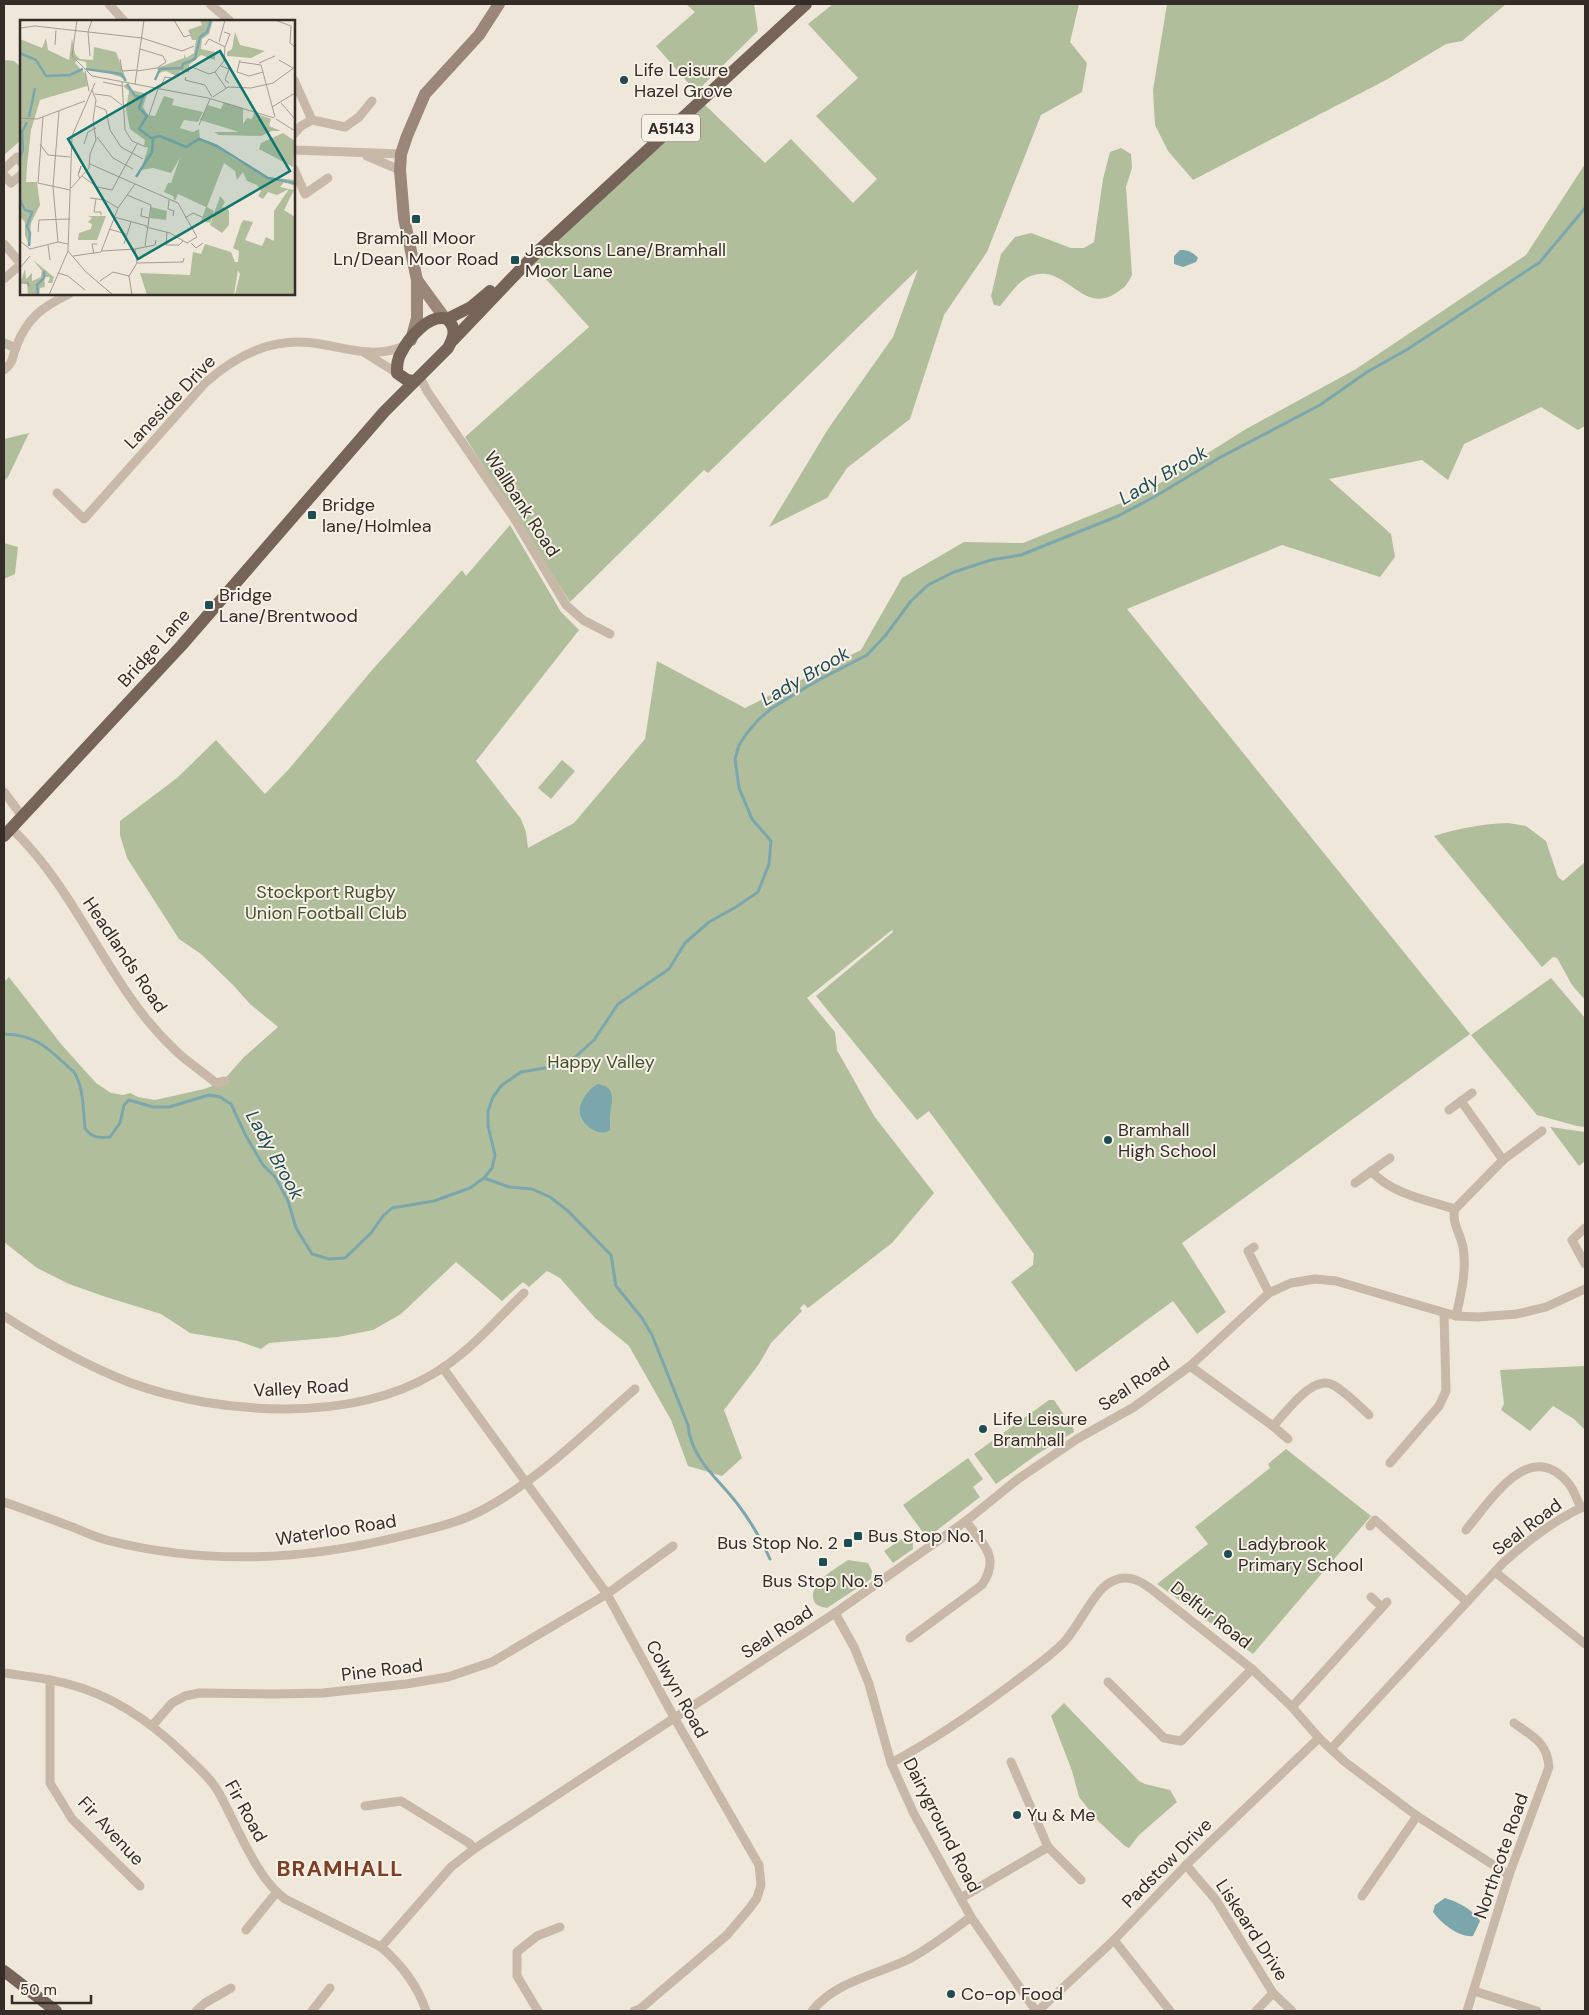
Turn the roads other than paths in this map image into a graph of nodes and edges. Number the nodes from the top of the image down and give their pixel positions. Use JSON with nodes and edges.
{"nodes":[{"id":1,"x":109,"y":4,"type":"edge"},
{"id":2,"x":210,"y":4,"type":"edge"},
{"id":3,"x":499,"y":4,"type":"edge"},
{"id":4,"x":806,"y":4,"type":"edge"},
{"id":5,"x":122,"y":20,"type":"edge"},
{"id":6,"x":229,"y":20,"type":"edge"},
{"id":7,"x":295,"y":82,"type":"edge"},
{"id":8,"x":372,"y":102,"type":"dead end"},
{"id":9,"x":312,"y":120,"type":"junction"},
{"id":10,"x":295,"y":133,"type":"edge"},
{"id":11,"x":295,"y":150,"type":"edge"},
{"id":12,"x":363,"y":154,"type":"junction"},
{"id":13,"x":401,"y":154,"type":"junction"},
{"id":14,"x":20,"y":161,"type":"edge"},
{"id":15,"x":4,"y":169,"type":"edge"},
{"id":16,"x":400,"y":170,"type":"junction"},
{"id":17,"x":295,"y":171,"type":"edge"},
{"id":18,"x":4,"y":175,"type":"edge"},
{"id":19,"x":20,"y":176,"type":"edge"},
{"id":20,"x":328,"y":178,"type":"dead end"},
{"id":21,"x":4,"y":244,"type":"edge"},
{"id":22,"x":536,"y":253,"type":"junction"},
{"id":23,"x":20,"y":263,"type":"edge"},
{"id":24,"x":20,"y":265,"type":"edge"},
{"id":25,"x":4,"y":279,"type":"edge"},
{"id":26,"x":417,"y":280,"type":"junction"},
{"id":27,"x":67,"y":295,"type":"edge"},
{"id":28,"x":445,"y":318,"type":"junction"},
{"id":29,"x":453,"y":340,"type":"junction"},
{"id":30,"x":4,"y":343,"type":"edge"},
{"id":31,"x":408,"y":343,"type":"junction"},
{"id":32,"x":16,"y":348,"type":"junction"},
{"id":33,"x":365,"y":353,"type":"junction"},
{"id":34,"x":4,"y":370,"type":"edge"},
{"id":35,"x":398,"y":374,"type":"junction"},
{"id":36,"x":417,"y":379,"type":"junction"},
{"id":37,"x":384,"y":412,"type":"junction"},
{"id":38,"x":56,"y":494,"type":"dead end"},
{"id":39,"x":610,"y":634,"type":"dead end"},
{"id":40,"x":4,"y":792,"type":"edge"},
{"id":41,"x":22,"y":816,"type":"junction"},
{"id":42,"x":7,"y":832,"type":"edge"},
{"id":43,"x":225,"y":1081,"type":"dead end"},
{"id":44,"x":1472,"y":1093,"type":"dead end"},
{"id":45,"x":1461,"y":1101,"type":"junction"},
{"id":46,"x":1449,"y":1110,"type":"dead end"},
{"id":47,"x":1542,"y":1131,"type":"dead end"},
{"id":48,"x":1390,"y":1158,"type":"dead end"},
{"id":49,"x":1503,"y":1160,"type":"junction"},
{"id":50,"x":1371,"y":1172,"type":"junction"},
{"id":51,"x":1355,"y":1183,"type":"dead end"},
{"id":52,"x":1455,"y":1209,"type":"junction"},
{"id":53,"x":1585,"y":1228,"type":"edge"},
{"id":54,"x":1254,"y":1247,"type":"dead end"},
{"id":55,"x":1585,"y":1264,"type":"edge"},
{"id":56,"x":1585,"y":1289,"type":"edge"},
{"id":57,"x":524,"y":1293,"type":"dead end"},
{"id":58,"x":1269,"y":1293,"type":"junction"},
{"id":59,"x":1444,"y":1313,"type":"junction"},
{"id":60,"x":4,"y":1316,"type":"edge"},
{"id":61,"x":1456,"y":1316,"type":"junction"},
{"id":62,"x":1190,"y":1366,"type":"junction"},
{"id":63,"x":443,"y":1368,"type":"junction"},
{"id":64,"x":635,"y":1389,"type":"dead end"},
{"id":65,"x":1370,"y":1415,"type":"dead end"},
{"id":66,"x":1273,"y":1426,"type":"junction"},
{"id":67,"x":1288,"y":1439,"type":"dead end"},
{"id":68,"x":1390,"y":1463,"type":"dead end"},
{"id":69,"x":528,"y":1483,"type":"junction"},
{"id":70,"x":4,"y":1502,"type":"edge"},
{"id":71,"x":1583,"y":1507,"type":"edge"},
{"id":72,"x":966,"y":1521,"type":"junction"},
{"id":73,"x":1370,"y":1526,"type":"dead end"},
{"id":74,"x":1466,"y":1530,"type":"dead end"},
{"id":75,"x":673,"y":1546,"type":"dead end"},
{"id":76,"x":1494,"y":1572,"type":"junction"},
{"id":77,"x":607,"y":1594,"type":"junction"},
{"id":78,"x":1371,"y":1597,"type":"dead end"},
{"id":79,"x":1466,"y":1602,"type":"junction"},
{"id":80,"x":836,"y":1613,"type":"junction"},
{"id":81,"x":910,"y":1638,"type":"dead end"},
{"id":82,"x":1585,"y":1644,"type":"edge"},
{"id":83,"x":1252,"y":1669,"type":"junction"},
{"id":84,"x":4,"y":1673,"type":"edge"},
{"id":85,"x":50,"y":1680,"type":"junction"},
{"id":86,"x":1108,"y":1682,"type":"dead end"},
{"id":87,"x":1292,"y":1707,"type":"junction"},
{"id":88,"x":675,"y":1719,"type":"junction"},
{"id":89,"x":1514,"y":1723,"type":"dead end"},
{"id":90,"x":152,"y":1726,"type":"junction"},
{"id":91,"x":1319,"y":1738,"type":"junction"},
{"id":92,"x":1331,"y":1749,"type":"junction"},
{"id":93,"x":1011,"y":1762,"type":"dead end"},
{"id":94,"x":891,"y":1763,"type":"junction"},
{"id":95,"x":365,"y":1806,"type":"dead end"},
{"id":96,"x":1418,"y":1816,"type":"junction"},
{"id":97,"x":1048,"y":1846,"type":"junction"},
{"id":98,"x":474,"y":1849,"type":"junction"},
{"id":99,"x":1186,"y":1865,"type":"junction"},
{"id":100,"x":1509,"y":1875,"type":"junction"},
{"id":101,"x":1081,"y":1880,"type":"dead end"},
{"id":102,"x":140,"y":1886,"type":"dead end"},
{"id":103,"x":276,"y":1893,"type":"junction"},
{"id":104,"x":1362,"y":1896,"type":"dead end"},
{"id":105,"x":960,"y":1898,"type":"junction"},
{"id":106,"x":972,"y":1917,"type":"junction"},
{"id":107,"x":560,"y":1926,"type":"dead end"},
{"id":108,"x":246,"y":1930,"type":"dead end"},
{"id":109,"x":1114,"y":1940,"type":"junction"},
{"id":110,"x":382,"y":1947,"type":"junction"},
{"id":111,"x":4,"y":1971,"type":"edge"},
{"id":112,"x":231,"y":1988,"type":"dead end"},
{"id":113,"x":330,"y":1988,"type":"dead end"},
{"id":114,"x":1474,"y":1990,"type":"junction"},
{"id":115,"x":1273,"y":1993,"type":"junction"},
{"id":116,"x":56,"y":2011,"type":"edge"},
{"id":117,"x":196,"y":2011,"type":"edge"},
{"id":118,"x":312,"y":2011,"type":"edge"},
{"id":119,"x":426,"y":2011,"type":"edge"},
{"id":120,"x":538,"y":2011,"type":"edge"},
{"id":121,"x":634,"y":2011,"type":"edge"},
{"id":122,"x":812,"y":2011,"type":"edge"},
{"id":123,"x":1037,"y":2011,"type":"edge"},
{"id":124,"x":1170,"y":2011,"type":"edge"},
{"id":125,"x":1256,"y":2011,"type":"edge"},
{"id":126,"x":1292,"y":2011,"type":"edge"},
{"id":127,"x":1467,"y":2011,"type":"edge"},
{"id":128,"x":1537,"y":2011,"type":"edge"}],
"edges":[{"from":1,"to":5,"type":"street"},
{"from":2,"to":6,"type":"street"},
{"from":3,"to":13,"type":"street"},
{"from":4,"to":22,"type":"main road","number":"A5143"},
{"from":7,"to":9,"type":"street"},
{"from":8,"to":9,"type":"street"},
{"from":9,"to":10,"type":"street"},
{"from":11,"to":12,"type":"street"},
{"from":12,"to":13,"type":"street"},
{"from":12,"to":16,"type":"street"},
{"from":13,"to":16,"type":"street"},
{"from":14,"to":15,"type":"street"},
{"from":16,"to":26,"type":"street"},
{"from":17,"to":20,"type":"street"},
{"from":18,"to":19,"type":"street"},
{"from":21,"to":23,"type":"street"},
{"from":22,"to":28,"type":"main road","number":"A5143"},
{"from":22,"to":29,"type":"main road","number":"A5143"},
{"from":24,"to":25,"type":"street"},
{"from":26,"to":28,"type":"street"},
{"from":26,"to":31,"type":"street"},
{"from":27,"to":32,"type":"street"},
{"from":28,"to":29,"type":"main road"},
{"from":28,"to":31,"type":"main road"},
{"from":29,"to":36,"type":"main road","name":"Bridge Lane"},
{"from":30,"to":32,"type":"street"},
{"from":31,"to":33,"type":"street","name":"Laneside Drive"},
{"from":31,"to":35,"type":"main road","name":"Bridge Lane"},
{"from":32,"to":34,"type":"street"},
{"from":33,"to":35,"type":"street","name":"Laneside Drive"},
{"from":33,"to":38,"type":"street","name":"Laneside Drive"},
{"from":35,"to":36,"type":"main road"},
{"from":35,"to":37,"type":"main road","name":"Bridge Lane"},
{"from":36,"to":37,"type":"main road","name":"Bridge Lane"},
{"from":36,"to":39,"type":"street","name":"Wallbank Road"},
{"from":37,"to":41,"type":"main road","name":"Bridge Lane"},
{"from":40,"to":41,"type":"street"},
{"from":41,"to":42,"type":"main road","name":"Bridge Lane"},
{"from":42,"to":43,"type":"street","name":"Headlands Road"},
{"from":44,"to":45,"type":"street"},
{"from":45,"to":46,"type":"street"},
{"from":45,"to":49,"type":"street"},
{"from":47,"to":49,"type":"street"},
{"from":48,"to":50,"type":"street"},
{"from":49,"to":52,"type":"street"},
{"from":50,"to":51,"type":"street"},
{"from":50,"to":52,"type":"street"},
{"from":52,"to":61,"type":"street"},
{"from":53,"to":55,"type":"street"},
{"from":54,"to":58,"type":"street"},
{"from":56,"to":61,"type":"street","name":"Seal Road"},
{"from":57,"to":63,"type":"street","name":"Valley Road"},
{"from":58,"to":59,"type":"street","name":"Seal Road"},
{"from":58,"to":62,"type":"street","name":"Seal Road"},
{"from":59,"to":61,"type":"street","name":"Seal Road"},
{"from":59,"to":68,"type":"street"},
{"from":60,"to":63,"type":"street","name":"Valley Road"},
{"from":62,"to":66,"type":"street"},
{"from":62,"to":72,"type":"street","name":"Seal Road"},
{"from":63,"to":69,"type":"street","name":"Colwyn Road"},
{"from":64,"to":69,"type":"street","name":"Waterloo Road"},
{"from":65,"to":66,"type":"street"},
{"from":66,"to":67,"type":"street"},
{"from":69,"to":70,"type":"street","name":"Waterloo Road"},
{"from":69,"to":77,"type":"street","name":"Colwyn Road"},
{"from":71,"to":74,"type":"street","name":"Seal Road"},
{"from":71,"to":76,"type":"street","name":"Seal Road"},
{"from":72,"to":80,"type":"street","name":"Seal Road"},
{"from":72,"to":81,"type":"street"},
{"from":73,"to":79,"type":"street"},
{"from":75,"to":77,"type":"street","name":"Pine Road"},
{"from":76,"to":79,"type":"street","name":"Seal Road"},
{"from":76,"to":82,"type":"street"},
{"from":77,"to":88,"type":"street","name":"Colwyn Road"},
{"from":77,"to":90,"type":"street","name":"Pine Road"},
{"from":78,"to":87,"type":"street"},
{"from":79,"to":92,"type":"street","name":"Seal Road"},
{"from":80,"to":88,"type":"street","name":"Seal Road"},
{"from":80,"to":94,"type":"street","name":"Dairyground Road"},
{"from":83,"to":86,"type":"street"},
{"from":83,"to":87,"type":"street","name":"Delfur Road"},
{"from":83,"to":94,"type":"street","name":"Delfur Road"},
{"from":84,"to":85,"type":"street","name":"Fir Road"},
{"from":85,"to":90,"type":"street","name":"Fir Road"},
{"from":85,"to":102,"type":"street","name":"Fir Avenue"},
{"from":87,"to":91,"type":"street","name":"Delfur Road"},
{"from":88,"to":98,"type":"street","name":"Seal Road"},
{"from":88,"to":121,"type":"street","name":"Colwyn Road"},
{"from":89,"to":100,"type":"street","name":"Northcote Road"},
{"from":90,"to":103,"type":"street","name":"Fir Road"},
{"from":91,"to":92,"type":"street","name":"Delfur Road"},
{"from":91,"to":99,"type":"street","name":"Padstow Drive"},
{"from":92,"to":96,"type":"street","name":"Delfur Road"},
{"from":93,"to":97,"type":"street"},
{"from":94,"to":105,"type":"street","name":"Dairyground Road"},
{"from":95,"to":98,"type":"street"},
{"from":96,"to":100,"type":"street","name":"Delfur Road"},
{"from":96,"to":104,"type":"street"},
{"from":97,"to":101,"type":"street"},
{"from":97,"to":105,"type":"street"},
{"from":98,"to":110,"type":"street","name":"Seal Road"},
{"from":99,"to":109,"type":"street","name":"Padstow Drive"},
{"from":99,"to":115,"type":"street","name":"Liskeard Drive"},
{"from":100,"to":114,"type":"street","name":"Northcote Road"},
{"from":103,"to":108,"type":"street"},
{"from":103,"to":110,"type":"street","name":"Fir Road"},
{"from":105,"to":106,"type":"street","name":"Dairyground Road"},
{"from":106,"to":122,"type":"street"},
{"from":106,"to":123,"type":"street","name":"Dairyground Road"},
{"from":107,"to":120,"type":"street"},
{"from":109,"to":123,"type":"street","name":"Padstow Drive"},
{"from":109,"to":124,"type":"street"},
{"from":110,"to":119,"type":"street","name":"Fir Road"},
{"from":111,"to":116,"type":"main road"},
{"from":112,"to":117,"type":"street"},
{"from":113,"to":118,"type":"street"},
{"from":114,"to":127,"type":"street","name":"Northcote Road"},
{"from":114,"to":128,"type":"street"},
{"from":115,"to":125,"type":"street"},
{"from":115,"to":126,"type":"street","name":"Liskeard Drive"}]}
